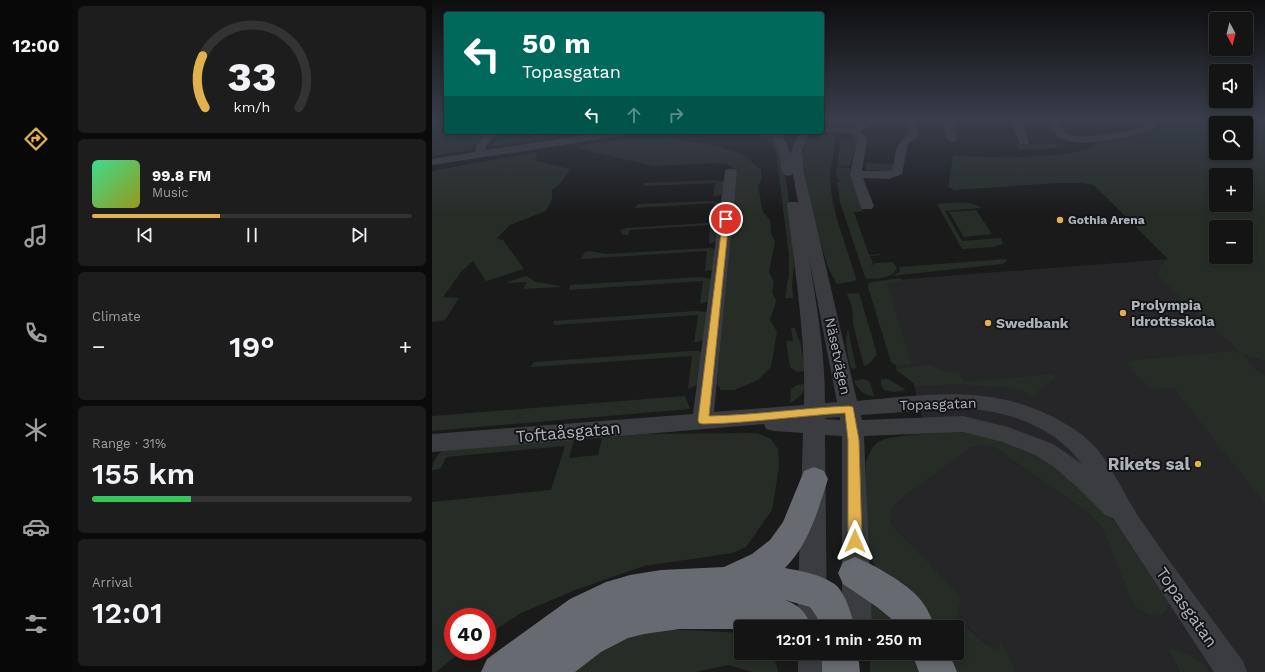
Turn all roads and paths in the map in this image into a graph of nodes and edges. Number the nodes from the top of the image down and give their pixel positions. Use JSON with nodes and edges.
{"nodes":[{"id":1,"x":492,"y":152,"type":"edge"},
{"id":2,"x":785,"y":152,"type":"edge"},
{"id":3,"x":796,"y":152,"type":"edge"},
{"id":4,"x":859,"y":152,"type":"edge"},
{"id":5,"x":902,"y":152,"type":"edge"},
{"id":6,"x":481,"y":154,"type":"joint"},
{"id":7,"x":432,"y":162,"type":"edge"},
{"id":8,"x":731,"y":171,"type":"dead end"},
{"id":9,"x":856,"y":174,"type":"junction"},
{"id":10,"x":867,"y":206,"type":"dead end"},
{"id":11,"x":816,"y":419,"type":"junction"},
{"id":12,"x":851,"y":419,"type":"junction"},
{"id":13,"x":703,"y":420,"type":"junction"},
{"id":14,"x":432,"y":443,"type":"edge"},
{"id":15,"x":814,"y":479,"type":"junction"},
{"id":16,"x":855,"y":573,"type":"junction"},
{"id":17,"x":727,"y":583,"type":"junction"},
{"id":18,"x":811,"y":590,"type":"junction"},
{"id":19,"x":787,"y":620,"type":"edge"},
{"id":20,"x":812,"y":620,"type":"edge"},
{"id":21,"x":836,"y":620,"type":"edge"},
{"id":22,"x":857,"y":620,"type":"edge"},
{"id":23,"x":913,"y":620,"type":"edge"},
{"id":24,"x":813,"y":660,"type":"edge"},
{"id":25,"x":840,"y":660,"type":"edge"},
{"id":26,"x":858,"y":660,"type":"edge"},
{"id":27,"x":933,"y":660,"type":"edge"},
{"id":28,"x":500,"y":672,"type":"edge"},
{"id":29,"x":550,"y":672,"type":"edge"},
{"id":30,"x":813,"y":672,"type":"edge"},
{"id":31,"x":841,"y":672,"type":"edge"},
{"id":32,"x":858,"y":672,"type":"edge"},
{"id":33,"x":938,"y":672,"type":"edge"},
{"id":34,"x":1232,"y":672,"type":"edge"}],
"edges":[{"from":1,"to":6,"type":"street"},
{"from":2,"to":11,"type":"street","name":"Näsetvägen"},
{"from":3,"to":12,"type":"street","name":"Näsetvägen"},
{"from":4,"to":9,"type":"street"},
{"from":5,"to":9,"type":"street"},
{"from":6,"to":7,"type":"street"},
{"from":8,"to":13,"type":"street"},
{"from":9,"to":10,"type":"street"},
{"from":11,"to":12,"type":"street","name":"Topasgatan"},
{"from":11,"to":13,"type":"street","name":"Toftaåsgatan"},
{"from":11,"to":15,"type":"street","name":"Näsetvägen"},
{"from":12,"to":16,"type":"street","name":"Näsetvägen"},
{"from":12,"to":34,"type":"street","name":"Topasgatan"},
{"from":13,"to":14,"type":"street","name":"Toftaåsgatan"},
{"from":15,"to":17,"type":"highway"},
{"from":15,"to":18,"type":"street","name":"Näsetvägen"},
{"from":16,"to":22,"type":"street","name":"Näsetvägen"},
{"from":16,"to":23,"type":"highway"},
{"from":17,"to":18,"type":"highway"},
{"from":17,"to":28,"type":"highway"},
{"from":18,"to":20,"type":"street","name":"Näsetvägen"},
{"from":18,"to":21,"type":"highway"},
{"from":19,"to":29,"type":"highway"},
{"from":24,"to":30,"type":"street"},
{"from":25,"to":31,"type":"highway"},
{"from":26,"to":32,"type":"street"},
{"from":27,"to":33,"type":"highway"}]}
